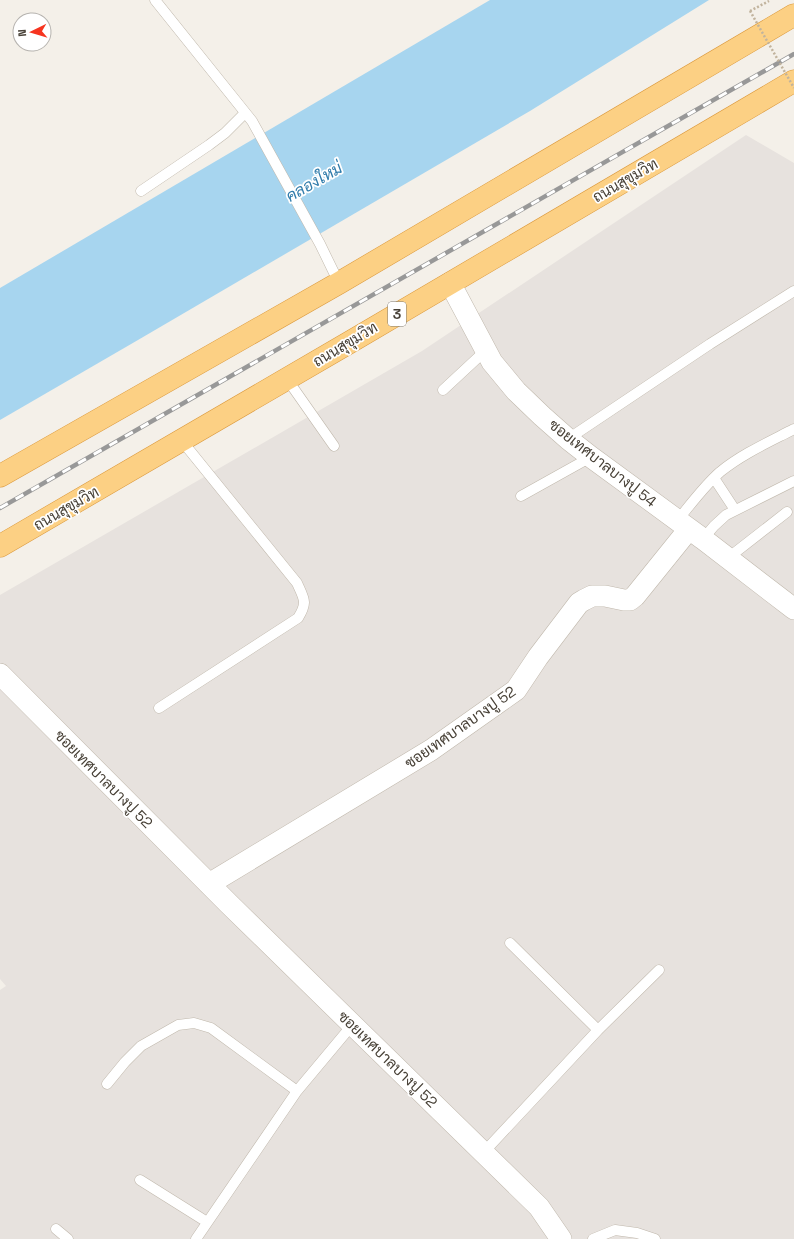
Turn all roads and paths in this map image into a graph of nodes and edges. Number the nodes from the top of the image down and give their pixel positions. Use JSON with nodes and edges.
{"nodes":[{"id":1,"x":155,"y":0,"type":"edge"},
{"id":2,"x":768,"y":1,"type":"edge"},
{"id":3,"x":794,"y":15,"type":"edge"},
{"id":4,"x":794,"y":81,"type":"edge"},
{"id":5,"x":794,"y":88,"type":"edge"},
{"id":6,"x":248,"y":117,"type":"junction"},
{"id":7,"x":141,"y":191,"type":"dead end"},
{"id":8,"x":339,"y":283,"type":"junction"},
{"id":9,"x":450,"y":283,"type":"junction"},
{"id":10,"x":794,"y":291,"type":"edge"},
{"id":11,"x":485,"y":351,"type":"junction"},
{"id":12,"x":287,"y":379,"type":"junction"},
{"id":13,"x":443,"y":390,"type":"dead end"},
{"id":14,"x":794,"y":429,"type":"edge"},
{"id":15,"x":568,"y":439,"type":"junction"},
{"id":16,"x":182,"y":441,"type":"junction"},
{"id":17,"x":334,"y":446,"type":"dead end"},
{"id":18,"x":591,"y":457,"type":"junction"},
{"id":19,"x":0,"y":476,"type":"edge"},
{"id":20,"x":714,"y":478,"type":"junction"},
{"id":21,"x":794,"y":481,"type":"edge"},
{"id":22,"x":521,"y":496,"type":"dead end"},
{"id":23,"x":735,"y":510,"type":"junction"},
{"id":24,"x":787,"y":512,"type":"dead end"},
{"id":25,"x":690,"y":530,"type":"junction"},
{"id":26,"x":0,"y":546,"type":"edge"},
{"id":27,"x":728,"y":558,"type":"junction"},
{"id":28,"x":794,"y":609,"type":"edge"},
{"id":29,"x":0,"y":674,"type":"edge"},
{"id":30,"x":158,"y":708,"type":"dead end"},
{"id":31,"x":209,"y":884,"type":"junction"},
{"id":32,"x":510,"y":943,"type":"dead end"},
{"id":33,"x":659,"y":970,"type":"dead end"},
{"id":34,"x":353,"y":1024,"type":"junction"},
{"id":35,"x":598,"y":1030,"type":"junction"},
{"id":36,"x":107,"y":1084,"type":"dead end"},
{"id":37,"x":297,"y":1090,"type":"junction"},
{"id":38,"x":484,"y":1152,"type":"junction"},
{"id":39,"x":140,"y":1180,"type":"dead end"},
{"id":40,"x":207,"y":1222,"type":"junction"},
{"id":41,"x":56,"y":1229,"type":"dead end"},
{"id":42,"x":68,"y":1239,"type":"edge"},
{"id":43,"x":196,"y":1239,"type":"edge"},
{"id":44,"x":561,"y":1239,"type":"edge"},
{"id":45,"x":593,"y":1239,"type":"edge"},
{"id":46,"x":655,"y":1239,"type":"edge"}],
"edges":[{"from":1,"to":6,"type":"lane"},
{"from":2,"to":5,"type":"path","bridge":true},
{"from":3,"to":8,"type":"highway"},
{"from":4,"to":9,"type":"highway","name":"ถนนสุขุมวิท","number":"3"},
{"from":6,"to":7,"type":"lane"},
{"from":6,"to":8,"type":"lane"},
{"from":8,"to":19,"type":"highway"},
{"from":9,"to":11,"type":"street","name":"ซอยเทศบาลบางปู 54"},
{"from":9,"to":12,"type":"highway","name":"ถนนสุขุมวิท","number":"3"},
{"from":10,"to":15,"type":"lane"},
{"from":11,"to":13,"type":"lane"},
{"from":11,"to":15,"type":"street","name":"ซอยเทศบาลบางปู 54"},
{"from":12,"to":16,"type":"highway","name":"ถนนสุขุมวิท","number":"3"},
{"from":12,"to":17,"type":"lane"},
{"from":14,"to":20,"type":"lane"},
{"from":15,"to":18,"type":"street","name":"ซอยเทศบาลบางปู 54"},
{"from":16,"to":26,"type":"highway","name":"ถนนสุขุมวิท","number":"3"},
{"from":16,"to":30,"type":"lane"},
{"from":18,"to":22,"type":"lane"},
{"from":18,"to":25,"type":"street","name":"ซอยเทศบาลบางปู 54"},
{"from":20,"to":23,"type":"lane"},
{"from":20,"to":25,"type":"lane"},
{"from":21,"to":23,"type":"lane"},
{"from":23,"to":25,"type":"lane"},
{"from":24,"to":27,"type":"lane"},
{"from":25,"to":27,"type":"street","name":"ซอยเทศบาลบางปู 54"},
{"from":25,"to":31,"type":"street","name":"ซอยเทศบาลบางปู 52"},
{"from":27,"to":28,"type":"street","name":"ซอยเทศบาลบางปู 54"},
{"from":29,"to":31,"type":"street","name":"ซอยเทศบาลบางปู 52"},
{"from":31,"to":34,"type":"street","name":"ซอยเทศบาลบางปู 52"},
{"from":32,"to":35,"type":"lane"},
{"from":33,"to":35,"type":"lane"},
{"from":34,"to":37,"type":"lane"},
{"from":34,"to":38,"type":"street","name":"ซอยเทศบาลบางปู 52"},
{"from":35,"to":38,"type":"lane"},
{"from":36,"to":37,"type":"lane"},
{"from":37,"to":40,"type":"lane"},
{"from":38,"to":44,"type":"street","name":"ซอยเทศบาลบางปู 52"},
{"from":39,"to":40,"type":"lane"},
{"from":40,"to":43,"type":"lane"},
{"from":41,"to":42,"type":"lane"},
{"from":45,"to":46,"type":"lane"}]}
